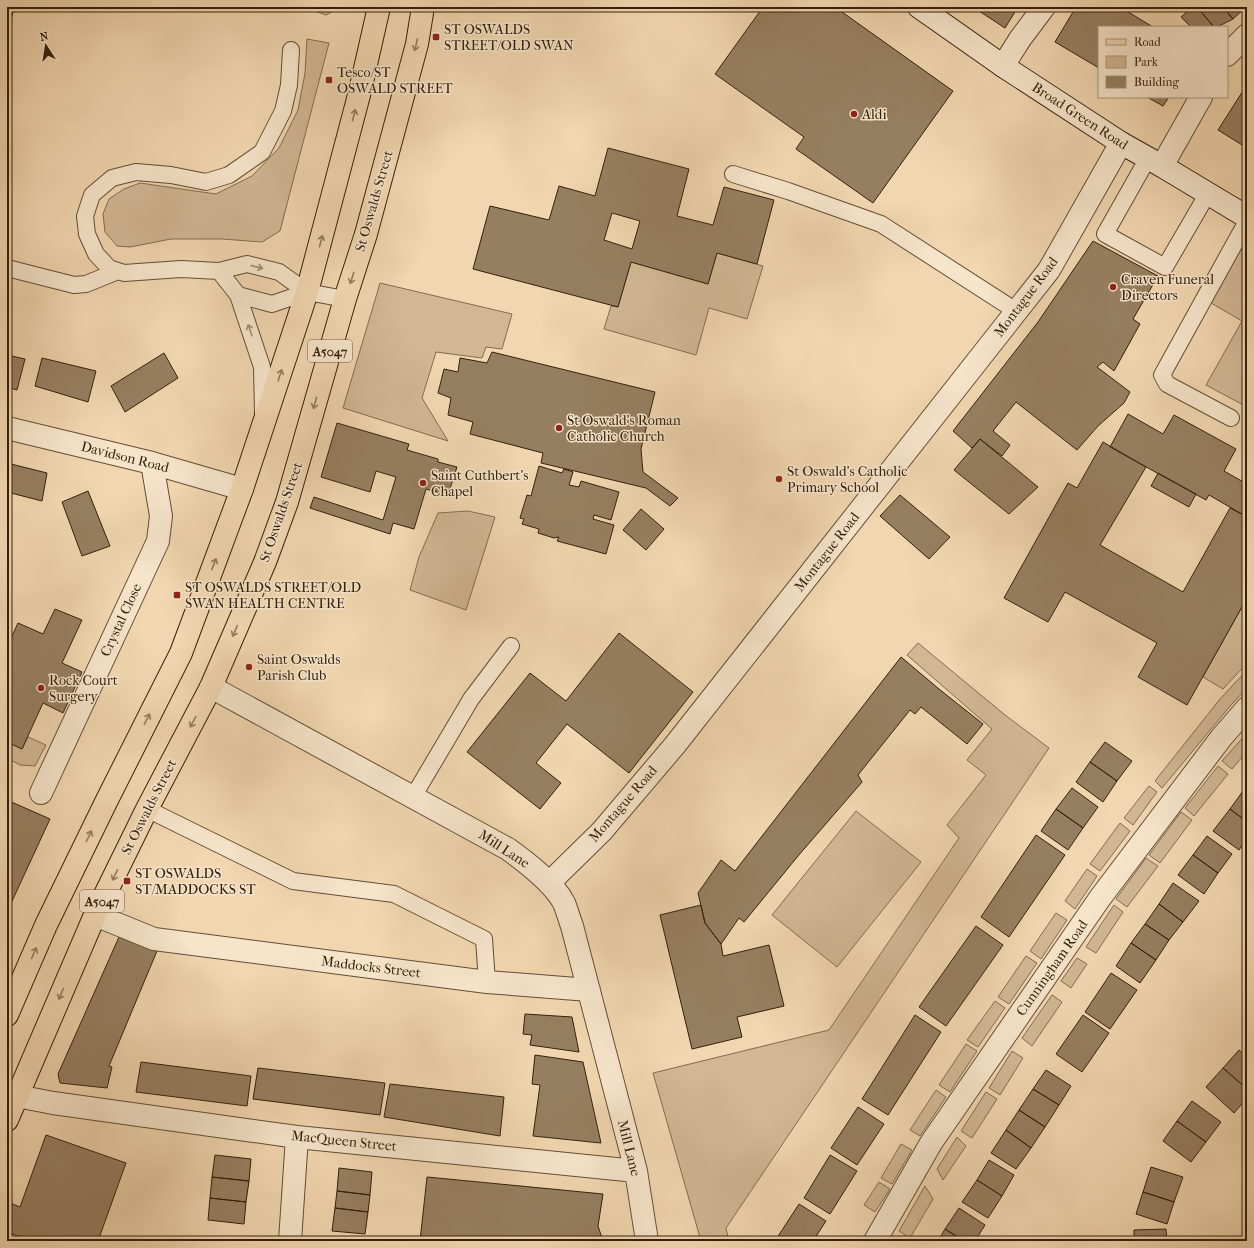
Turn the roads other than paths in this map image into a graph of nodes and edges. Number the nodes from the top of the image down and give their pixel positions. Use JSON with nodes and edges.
{"nodes":[{"id":1,"x":379,"y":7,"type":"edge"},
{"id":2,"x":423,"y":7,"type":"edge"},
{"id":3,"x":919,"y":7,"type":"edge"},
{"id":4,"x":1044,"y":7,"type":"edge"},
{"id":5,"x":1247,"y":35,"type":"edge"},
{"id":6,"x":291,"y":50,"type":"dead end"},
{"id":7,"x":1228,"y":54,"type":"edge"},
{"id":8,"x":1003,"y":66,"type":"junction"},
{"id":9,"x":1200,"y":98,"type":"edge"},
{"id":10,"x":1121,"y":143,"type":"junction"},
{"id":11,"x":1155,"y":162,"type":"junction"},
{"id":12,"x":733,"y":174,"type":"dead end"},
{"id":13,"x":1208,"y":193,"type":"junction"},
{"id":14,"x":1247,"y":217,"type":"edge"},
{"id":15,"x":1247,"y":221,"type":"edge"},
{"id":16,"x":7,"y":268,"type":"edge"},
{"id":17,"x":118,"y":271,"type":"junction"},
{"id":18,"x":219,"y":271,"type":"junction"},
{"id":19,"x":307,"y":292,"type":"junction"},
{"id":20,"x":238,"y":295,"type":"junction"},
{"id":21,"x":345,"y":299,"type":"junction"},
{"id":22,"x":1016,"y":311,"type":"junction"},
{"id":23,"x":1232,"y":418,"type":"dead end"},
{"id":24,"x":264,"y":423,"type":"junction"},
{"id":25,"x":7,"y":428,"type":"edge"},
{"id":26,"x":152,"y":463,"type":"junction"},
{"id":27,"x":242,"y":489,"type":"junction"},
{"id":28,"x":511,"y":646,"type":"dead end"},
{"id":29,"x":211,"y":687,"type":"junction"},
{"id":30,"x":1247,"y":708,"type":"edge"},
{"id":31,"x":41,"y":793,"type":"dead end"},
{"id":32,"x":413,"y":797,"type":"junction"},
{"id":33,"x":147,"y":809,"type":"junction"},
{"id":34,"x":549,"y":883,"type":"junction"},
{"id":35,"x":95,"y":915,"type":"junction"},
{"id":36,"x":487,"y":982,"type":"junction"},
{"id":37,"x":589,"y":990,"type":"junction"},
{"id":38,"x":7,"y":1014,"type":"edge"},
{"id":39,"x":17,"y":1096,"type":"junction"},
{"id":40,"x":7,"y":1120,"type":"edge"},
{"id":41,"x":297,"y":1136,"type":"junction"},
{"id":42,"x":636,"y":1171,"type":"junction"},
{"id":43,"x":290,"y":1241,"type":"edge"},
{"id":44,"x":647,"y":1241,"type":"edge"},
{"id":45,"x":875,"y":1241,"type":"edge"}],
"edges":[{"from":19,"to":1,"type":"main road","number":"A5047","one_way":true},
{"from":2,"to":21,"type":"main road","name":"St Oswalds Street","number":"A5047","one_way":true},
{"from":3,"to":8,"type":"street","name":"Broad Green Road"},
{"from":4,"to":8,"type":"street"},
{"from":5,"to":7,"type":"street"},
{"from":6,"to":17,"type":"lane"},
{"from":8,"to":10,"type":"street","name":"Broad Green Road"},
{"from":9,"to":11,"type":"street"},
{"from":10,"to":11,"type":"street","name":"Broad Green Road"},
{"from":10,"to":22,"type":"street","name":"Montague Road"},
{"from":11,"to":13,"type":"street","name":"Broad Green Road"},
{"from":11,"to":13,"type":"lane"},
{"from":12,"to":22,"type":"lane"},
{"from":13,"to":14,"type":"street","name":"Broad Green Road"},
{"from":15,"to":23,"type":"lane"},
{"from":16,"to":17,"type":"lane"},
{"from":17,"to":18,"type":"lane"},
{"from":18,"to":19,"type":"lane","one_way":true},
{"from":18,"to":20,"type":"lane"},
{"from":19,"to":20,"type":"lane"},
{"from":19,"to":21,"type":"lane"},
{"from":24,"to":19,"type":"main road","number":"A5047","one_way":true},
{"from":24,"to":20,"type":"lane","one_way":true},
{"from":21,"to":29,"type":"main road","name":"St Oswalds Street","number":"A5047","one_way":true},
{"from":22,"to":34,"type":"street","name":"Montague Road"},
{"from":24,"to":27,"type":"main road","number":"A5047"},
{"from":25,"to":26,"type":"street","name":"Davidson Road"},
{"from":26,"to":27,"type":"street","name":"Davidson Road"},
{"from":26,"to":31,"type":"street","name":"Crystal Close"},
{"from":38,"to":27,"type":"main road","number":"A5047","one_way":true},
{"from":28,"to":32,"type":"lane"},
{"from":29,"to":32,"type":"street","name":"Mill Lane"},
{"from":29,"to":33,"type":"main road","name":"St Oswalds Street","number":"A5047","one_way":true},
{"from":30,"to":45,"type":"street","name":"Cunningham Road"},
{"from":32,"to":34,"type":"street","name":"Mill Lane"},
{"from":33,"to":35,"type":"main road","name":"St Oswalds Street","number":"A5047","one_way":true},
{"from":33,"to":36,"type":"lane"},
{"from":34,"to":37,"type":"street","name":"Mill Lane"},
{"from":35,"to":36,"type":"street","name":"Maddocks Street"},
{"from":35,"to":39,"type":"main road","name":"St Oswalds Street","number":"A5047","one_way":true},
{"from":36,"to":37,"type":"street","name":"Maddocks Street"},
{"from":37,"to":42,"type":"street","name":"Mill Lane"},
{"from":39,"to":40,"type":"main road","name":"St Oswalds Street","number":"A5047"},
{"from":39,"to":41,"type":"street","name":"MacQueen Street"},
{"from":41,"to":42,"type":"street","name":"MacQueen Street"},
{"from":41,"to":43,"type":"street"},
{"from":42,"to":44,"type":"street","name":"Mill Lane"}]}
